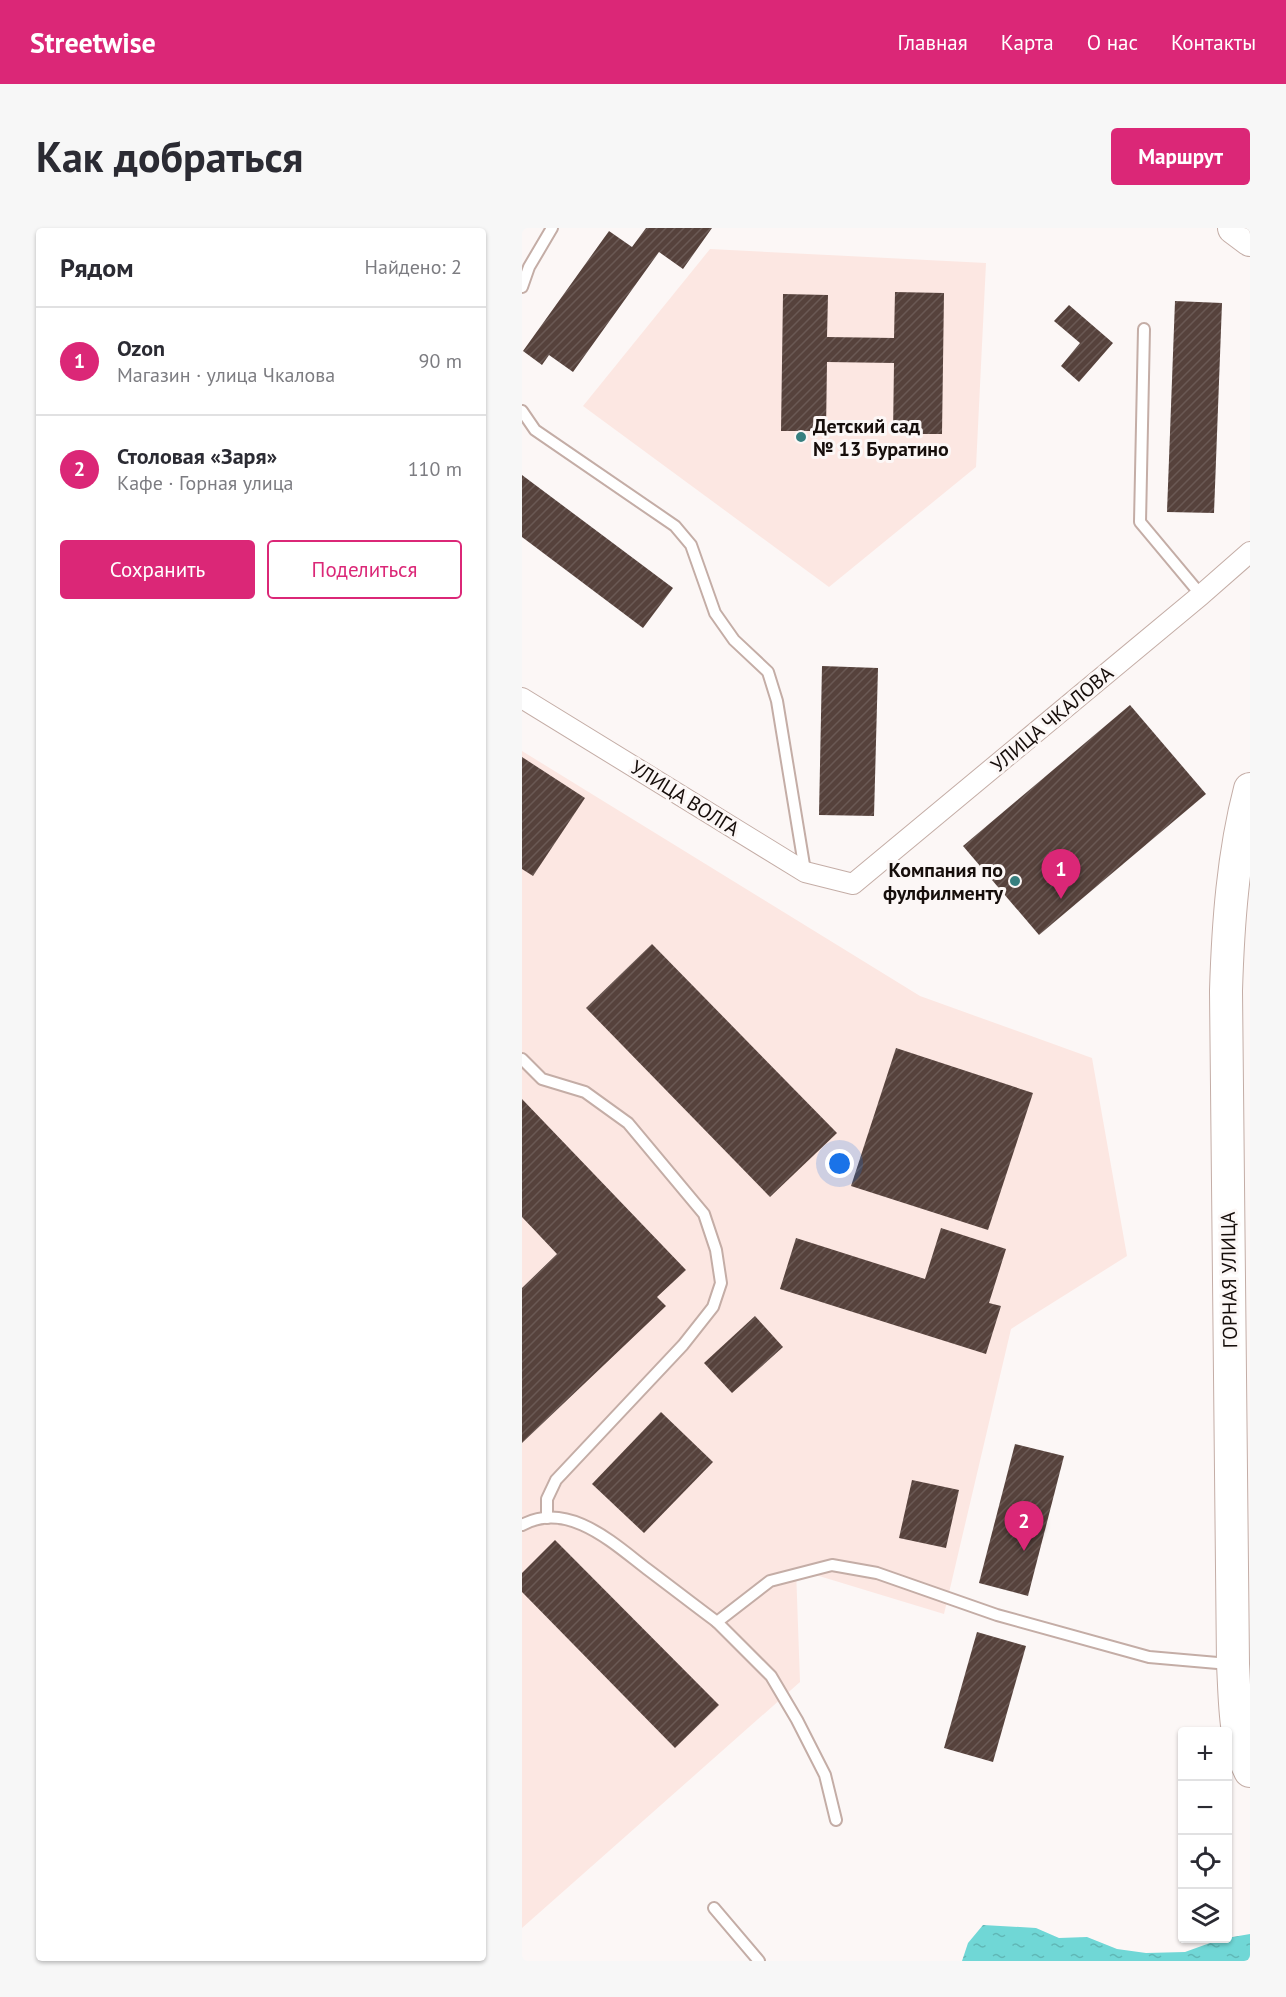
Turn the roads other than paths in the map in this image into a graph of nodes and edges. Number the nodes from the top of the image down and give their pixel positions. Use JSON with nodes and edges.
{"nodes":[{"id":1,"x":552,"y":228,"type":"edge"},
{"id":2,"x":1234,"y":228,"type":"edge"},
{"id":3,"x":1250,"y":240,"type":"edge"},
{"id":4,"x":522,"y":288,"type":"edge"},
{"id":5,"x":1144,"y":329,"type":"dead end"},
{"id":6,"x":522,"y":411,"type":"edge"},
{"id":7,"x":1250,"y":552,"type":"edge"},
{"id":8,"x":1201,"y":596,"type":"junction"},
{"id":9,"x":522,"y":698,"type":"edge"},
{"id":10,"x":1250,"y":789,"type":"edge"},
{"id":11,"x":805,"y":872,"type":"junction"},
{"id":12,"x":853,"y":884,"type":"joint"},
{"id":13,"x":522,"y":1059,"type":"edge"},
{"id":14,"x":547,"y":1518,"type":"junction"},
{"id":15,"x":522,"y":1525,"type":"edge"},
{"id":16,"x":717,"y":1622,"type":"junction"},
{"id":17,"x":1233,"y":1665,"type":"junction"},
{"id":18,"x":1250,"y":1771,"type":"edge"},
{"id":19,"x":836,"y":1820,"type":"dead end"},
{"id":20,"x":714,"y":1908,"type":"dead end"},
{"id":21,"x":759,"y":1961,"type":"edge"}],
"edges":[{"from":1,"to":4,"type":"lane"},
{"from":2,"to":3,"type":"main road"},
{"from":5,"to":8,"type":"lane"},
{"from":6,"to":11,"type":"lane"},
{"from":7,"to":8,"type":"street","name":"УЛИЦА ЧКАЛОВА"},
{"from":8,"to":12,"type":"street","name":"УЛИЦА ЧКАЛОВА"},
{"from":9,"to":11,"type":"street","name":"УЛИЦА ВОЛГА"},
{"from":10,"to":17,"type":"main road","name":"ГОРНАЯ УЛИЦА"},
{"from":11,"to":12,"type":"street","name":"УЛИЦА ВОЛГА"},
{"from":13,"to":14,"type":"lane"},
{"from":14,"to":15,"type":"lane"},
{"from":14,"to":16,"type":"lane"},
{"from":16,"to":17,"type":"lane"},
{"from":16,"to":19,"type":"lane"},
{"from":17,"to":18,"type":"main road","name":"ГОРНАЯ УЛИЦА"},
{"from":20,"to":21,"type":"lane"}]}
